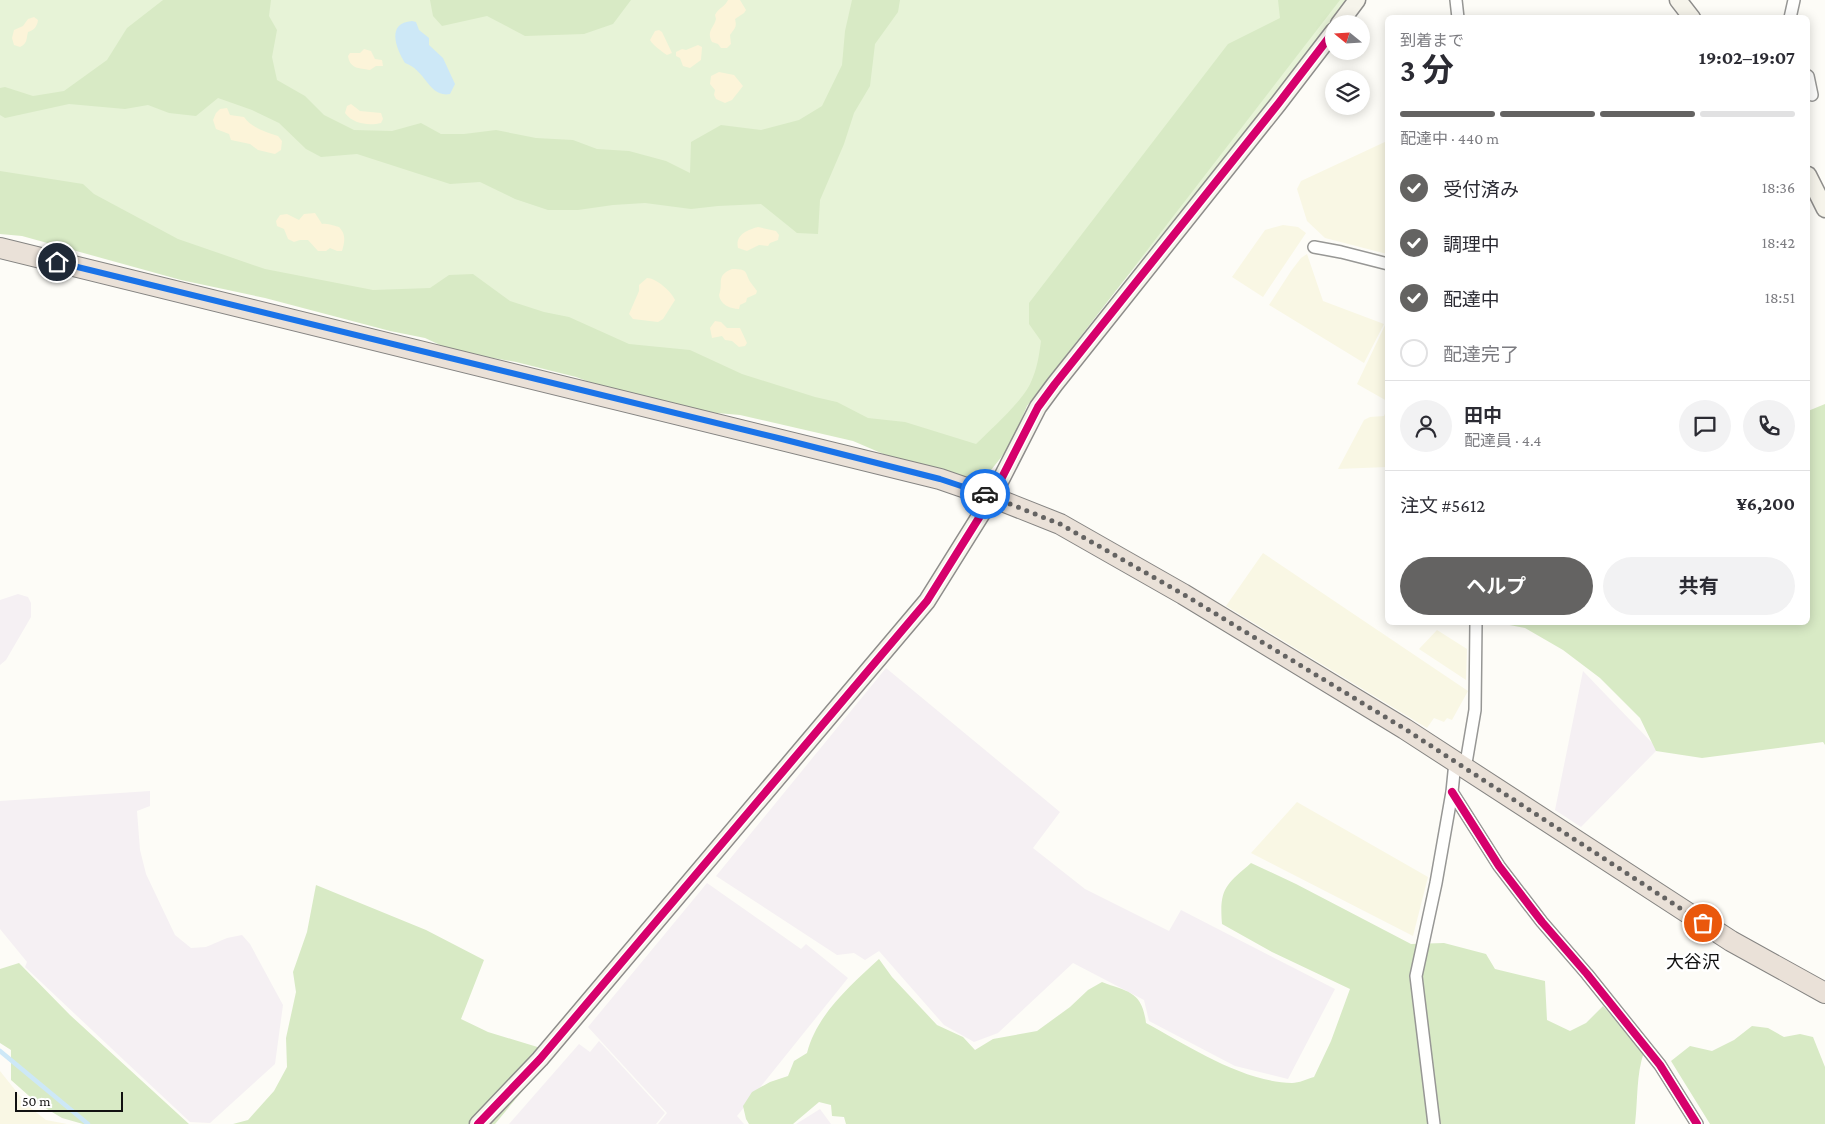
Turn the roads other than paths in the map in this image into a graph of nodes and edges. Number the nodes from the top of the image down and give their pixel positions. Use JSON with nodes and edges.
{"nodes":[{"id":1,"x":1357,"y":0,"type":"edge"},
{"id":2,"x":1456,"y":0,"type":"edge"},
{"id":3,"x":1678,"y":0,"type":"edge"},
{"id":4,"x":1794,"y":0,"type":"edge"},
{"id":5,"x":1346,"y":15,"type":"edge"},
{"id":6,"x":1458,"y":15,"type":"edge"},
{"id":7,"x":1690,"y":15,"type":"edge"},
{"id":8,"x":1791,"y":15,"type":"edge"},
{"id":9,"x":1325,"y":43,"type":"edge"},
{"id":10,"x":1825,"y":94,"type":"edge"},
{"id":11,"x":1810,"y":96,"type":"edge"},
{"id":12,"x":1810,"y":179,"type":"edge"},
{"id":13,"x":1825,"y":209,"type":"edge"},
{"id":14,"x":1314,"y":247,"type":"dead end"},
{"id":15,"x":0,"y":248,"type":"edge"},
{"id":16,"x":1385,"y":263,"type":"edge"},
{"id":17,"x":992,"y":497,"type":"junction"},
{"id":18,"x":1476,"y":625,"type":"edge"},
{"id":19,"x":1460,"y":765,"type":"junction"},
{"id":20,"x":1452,"y":792,"type":"junction"},
{"id":21,"x":1825,"y":993,"type":"edge"},
{"id":22,"x":478,"y":1124,"type":"edge"},
{"id":23,"x":1434,"y":1124,"type":"edge"},
{"id":24,"x":1697,"y":1124,"type":"edge"}],
"edges":[{"from":1,"to":5,"type":"street"},
{"from":2,"to":6,"type":"street"},
{"from":3,"to":7,"type":"street"},
{"from":4,"to":8,"type":"street"},
{"from":9,"to":17,"type":"street"},
{"from":10,"to":11,"type":"street"},
{"from":12,"to":13,"type":"street"},
{"from":14,"to":16,"type":"street"},
{"from":15,"to":17,"type":"highway"},
{"from":17,"to":19,"type":"highway"},
{"from":17,"to":22,"type":"street"},
{"from":18,"to":19,"type":"street"},
{"from":19,"to":20,"type":"street"},
{"from":19,"to":21,"type":"highway"},
{"from":20,"to":23,"type":"street"},
{"from":20,"to":24,"type":"street"}]}
